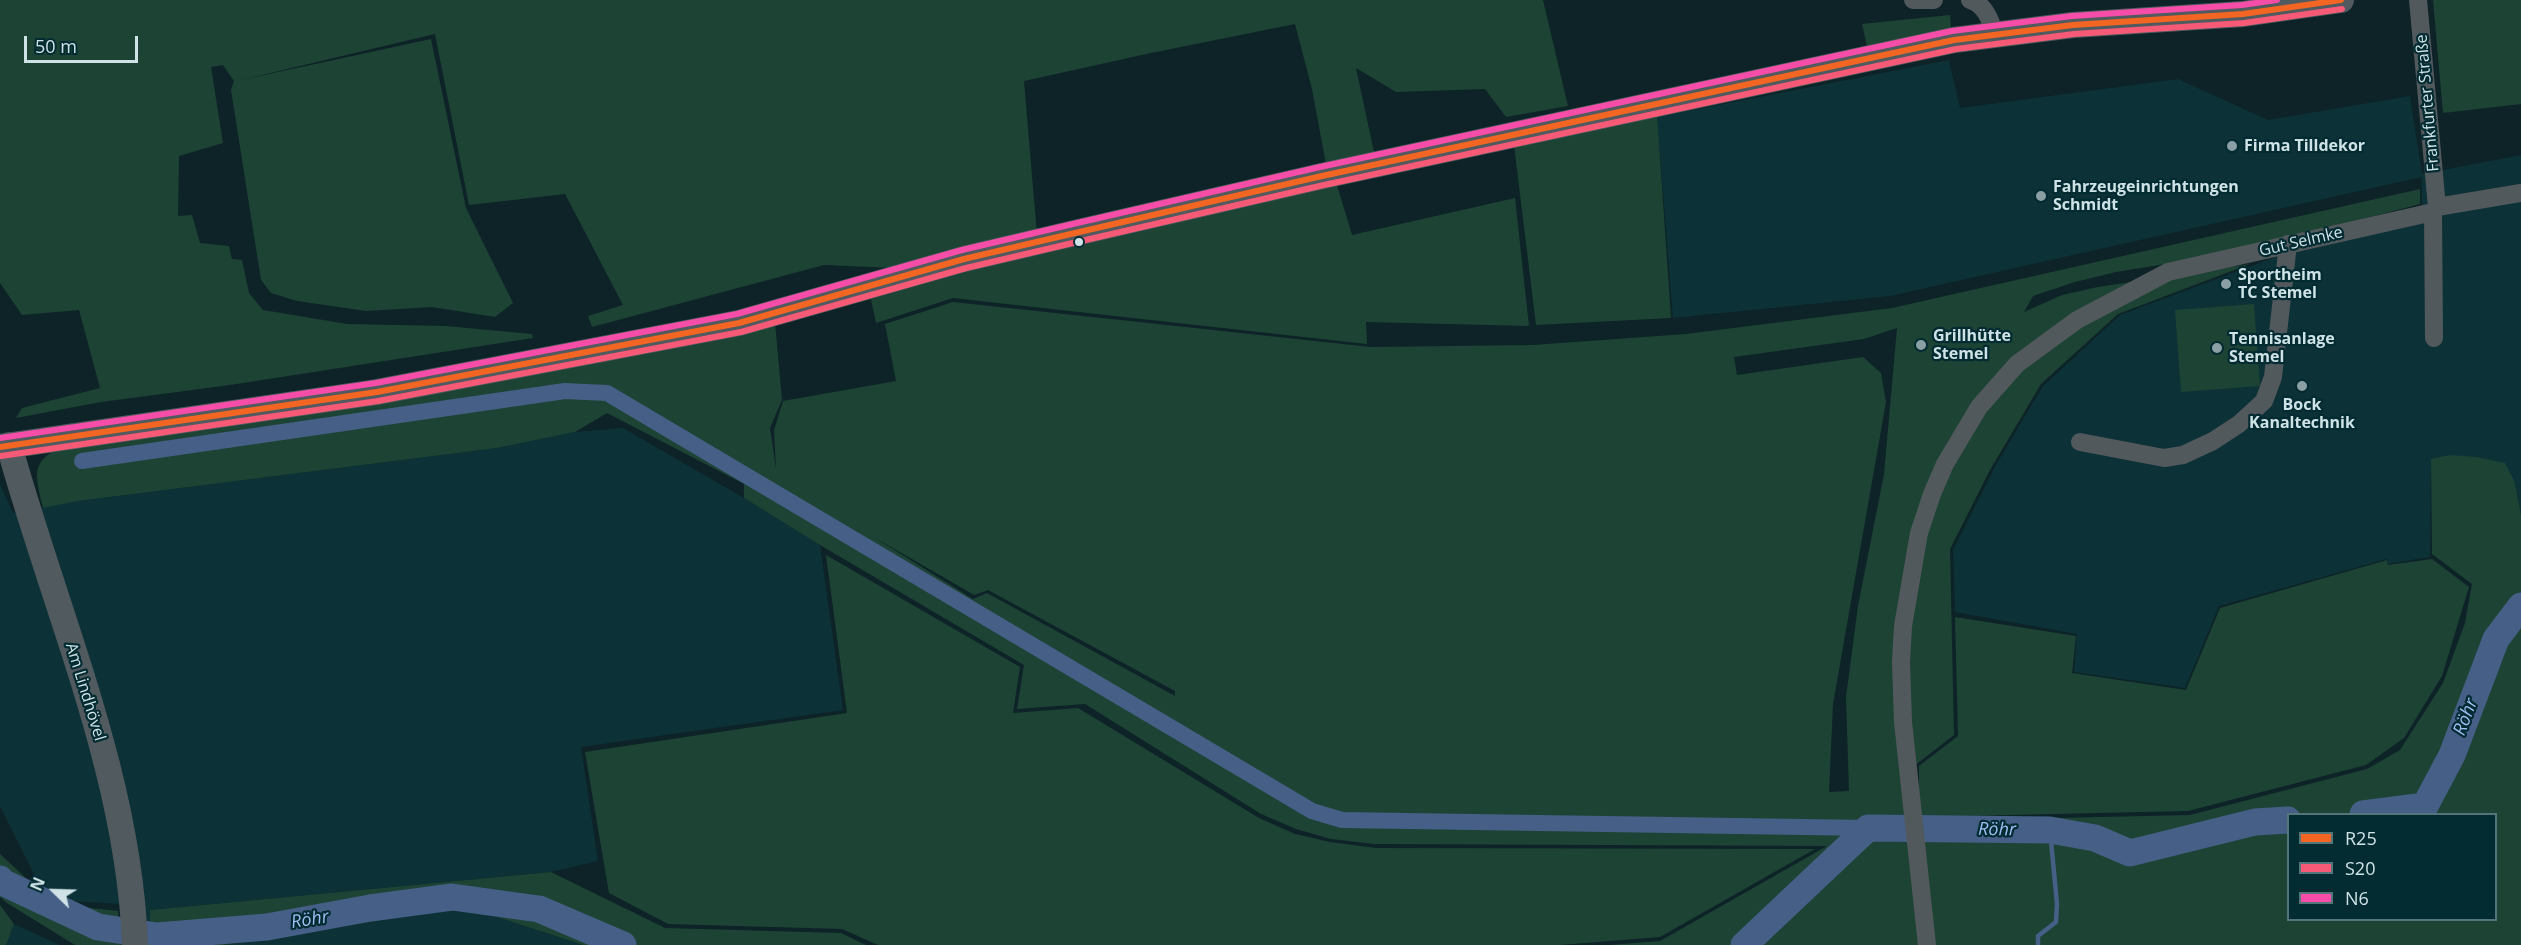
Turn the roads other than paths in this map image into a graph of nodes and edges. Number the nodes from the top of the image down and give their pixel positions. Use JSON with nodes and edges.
{"nodes":[{"id":1,"x":1913,"y":0,"type":"edge"},
{"id":2,"x":1934,"y":0,"type":"edge"},
{"id":3,"x":1970,"y":0,"type":"edge"},
{"id":4,"x":2342,"y":0,"type":"edge"},
{"id":5,"x":2418,"y":0,"type":"edge"},
{"id":6,"x":1995,"y":34,"type":"junction"},
{"id":7,"x":2521,"y":193,"type":"edge"},
{"id":8,"x":2435,"y":209,"type":"junction"},
{"id":9,"x":2288,"y":244,"type":"junction"},
{"id":10,"x":2433,"y":338,"type":"dead end"},
{"id":11,"x":2080,"y":442,"type":"dead end"},
{"id":12,"x":4,"y":446,"type":"edge"},
{"id":13,"x":135,"y":945,"type":"edge"},
{"id":14,"x":1927,"y":945,"type":"edge"}],
"edges":[{"from":1,"to":2,"type":"street"},
{"from":3,"to":6,"type":"street"},
{"from":4,"to":6,"type":"main road"},
{"from":5,"to":8,"type":"street","name":"Frankfurter Straße"},
{"from":6,"to":12,"type":"main road"},
{"from":7,"to":8,"type":"street"},
{"from":8,"to":9,"type":"street","name":"Gut Selmke"},
{"from":8,"to":10,"type":"street","name":"Frankfurter Straße"},
{"from":9,"to":11,"type":"street"},
{"from":9,"to":14,"type":"street","name":"Gut Selmke"},
{"from":12,"to":13,"type":"main road","name":"Am Lindhövel"}]}
